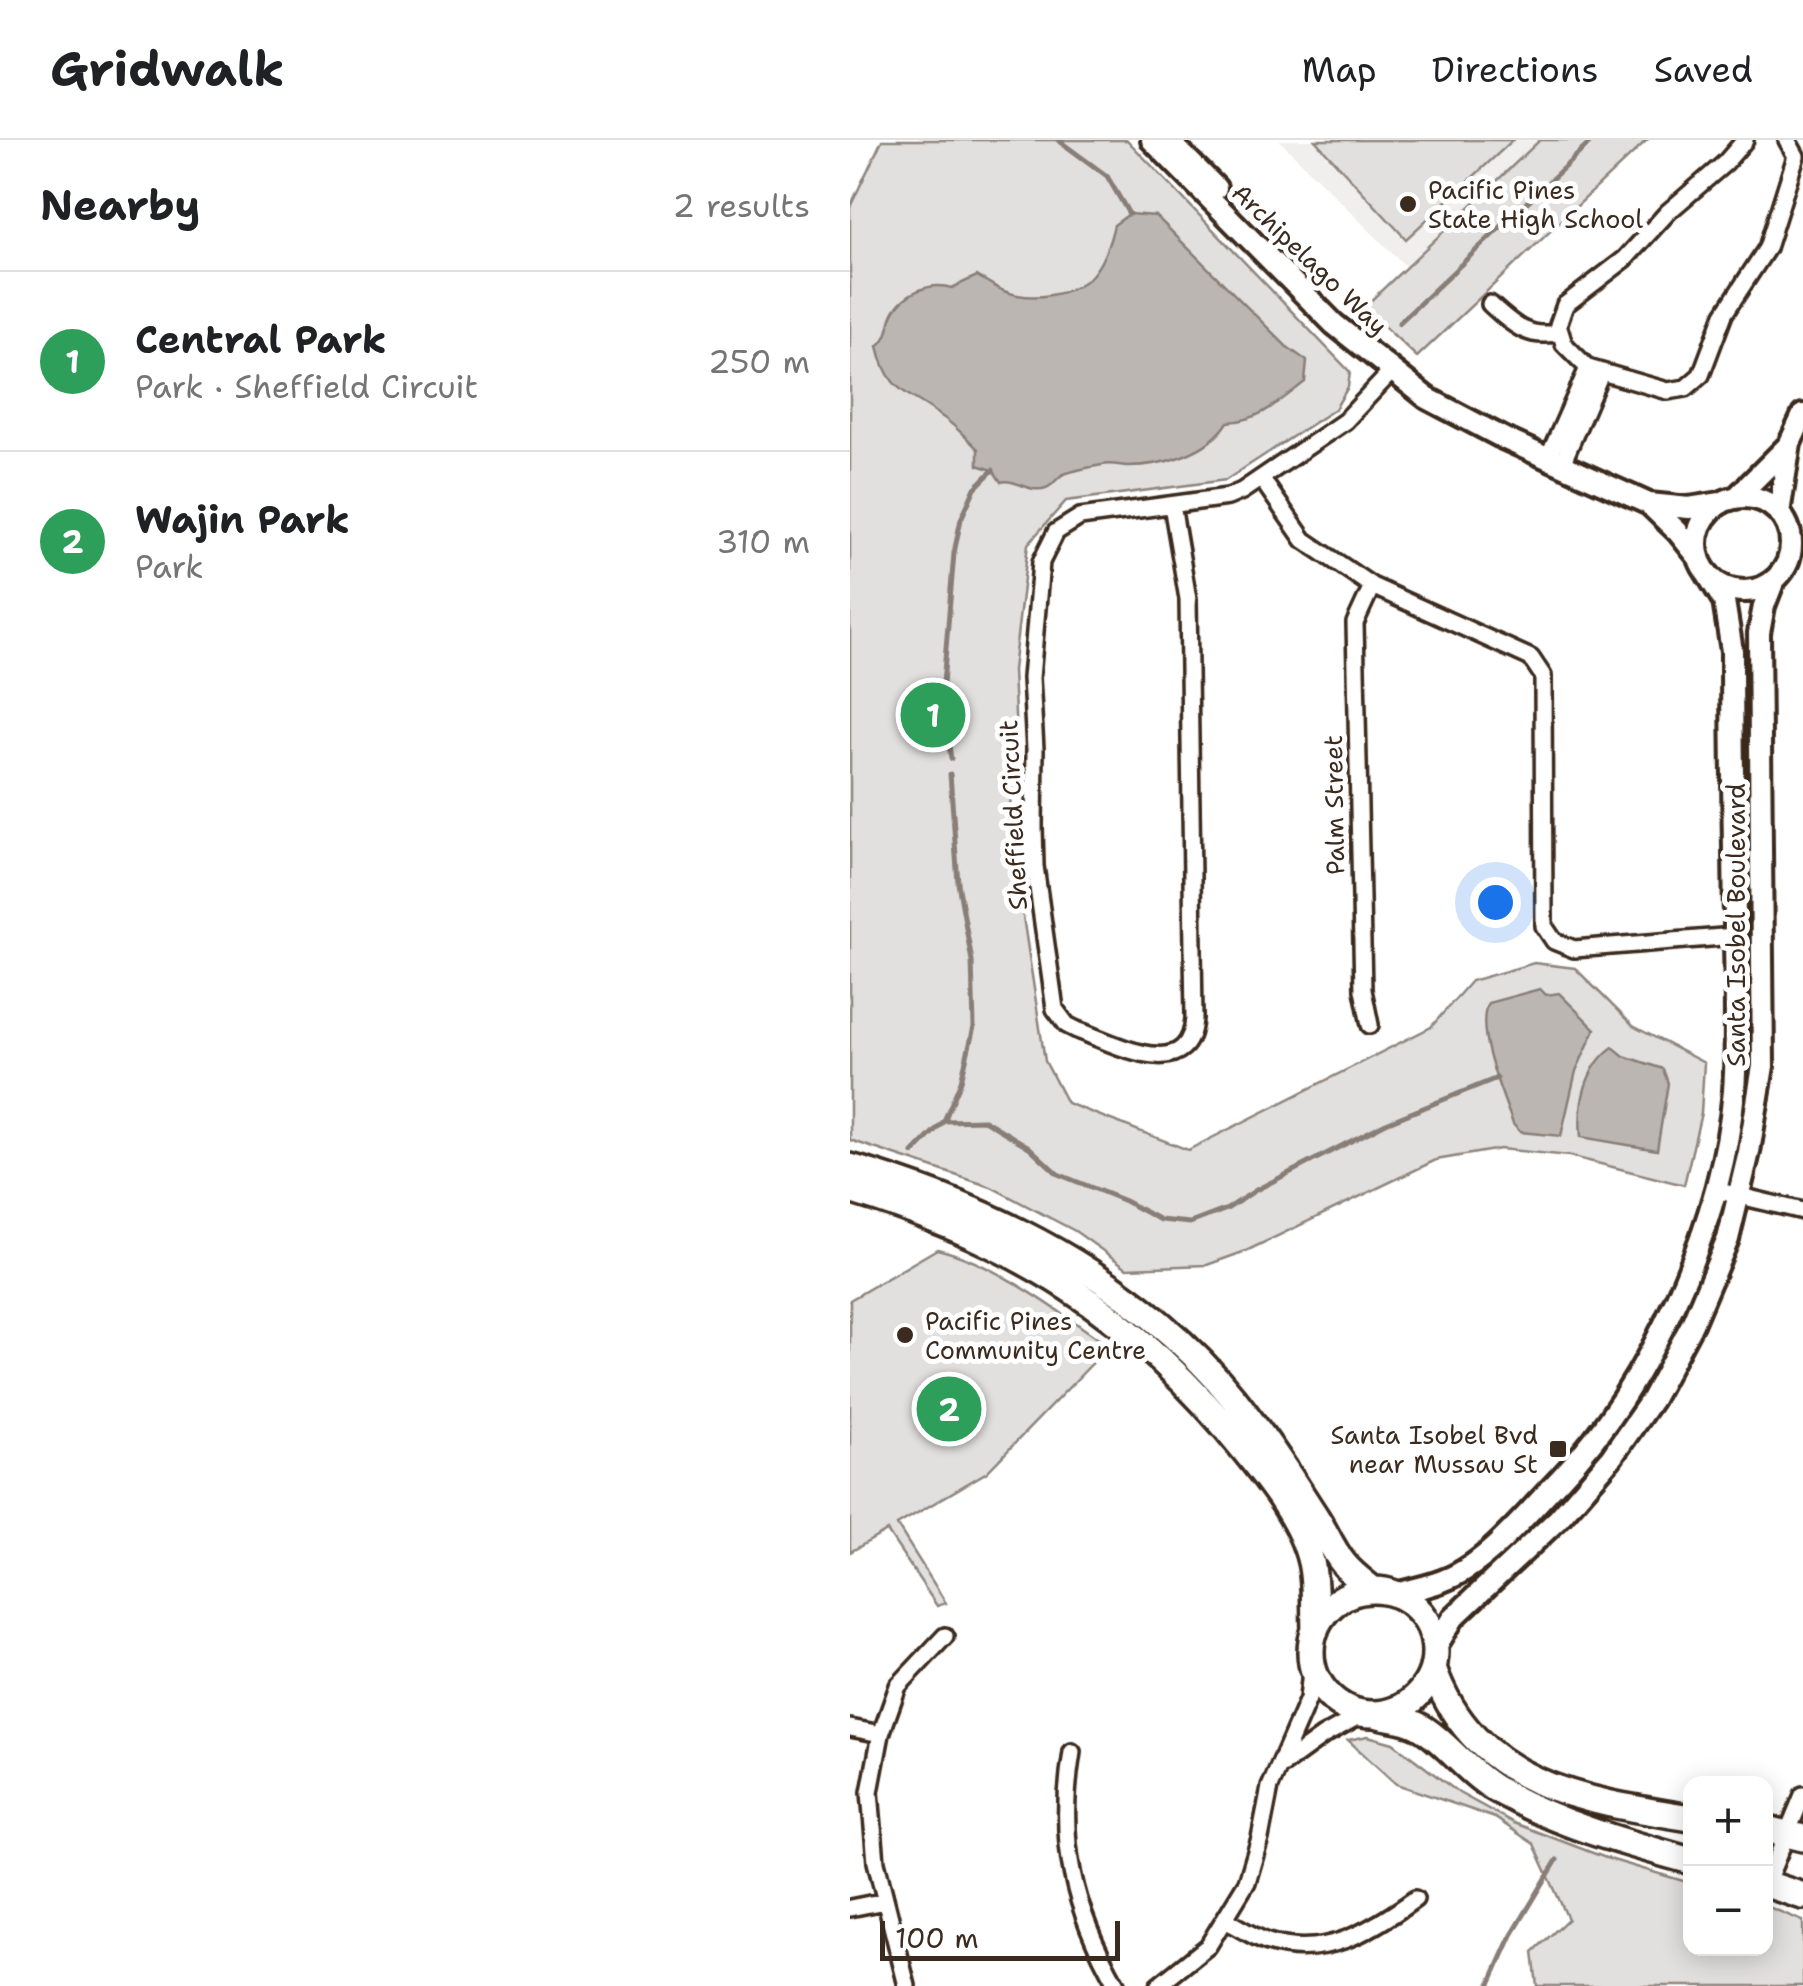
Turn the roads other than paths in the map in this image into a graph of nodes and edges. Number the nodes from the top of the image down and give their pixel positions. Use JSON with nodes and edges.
{"nodes":[{"id":1,"x":1152,"y":140,"type":"edge"},
{"id":2,"x":1168,"y":140,"type":"edge"},
{"id":3,"x":1744,"y":140,"type":"edge"},
{"id":4,"x":1787,"y":140,"type":"edge"},
{"id":5,"x":1490,"y":304,"type":"dead end"},
{"id":6,"x":1560,"y":332,"type":"junction"},
{"id":7,"x":1392,"y":370,"type":"junction"},
{"id":8,"x":1595,"y":371,"type":"junction"},
{"id":9,"x":1803,"y":415,"type":"edge"},
{"id":10,"x":1790,"y":443,"type":"junction"},
{"id":11,"x":1555,"y":461,"type":"junction"},
{"id":12,"x":1261,"y":478,"type":"junction"},
{"id":13,"x":1729,"y":500,"type":"junction"},
{"id":14,"x":1648,"y":504,"type":"junction"},
{"id":15,"x":1172,"y":506,"type":"junction"},
{"id":16,"x":1790,"y":526,"type":"edge"},
{"id":17,"x":1702,"y":565,"type":"junction"},
{"id":18,"x":1803,"y":566,"type":"edge"},
{"id":19,"x":1778,"y":576,"type":"junction"},
{"id":20,"x":1372,"y":586,"type":"junction"},
{"id":21,"x":1735,"y":936,"type":"junction"},
{"id":22,"x":1370,"y":1025,"type":"dead end"},
{"id":23,"x":850,"y":1167,"type":"edge"},
{"id":24,"x":850,"y":1190,"type":"edge"},
{"id":25,"x":1715,"y":1190,"type":"junction"},
{"id":26,"x":1738,"y":1196,"type":"junction"},
{"id":27,"x":1803,"y":1211,"type":"edge"},
{"id":28,"x":1384,"y":1592,"type":"junction"},
{"id":29,"x":1315,"y":1631,"type":"junction"},
{"id":30,"x":945,"y":1636,"type":"dead end"},
{"id":31,"x":1434,"y":1658,"type":"junction"},
{"id":32,"x":1312,"y":1662,"type":"junction"},
{"id":33,"x":1370,"y":1714,"type":"junction"},
{"id":34,"x":850,"y":1728,"type":"edge"},
{"id":35,"x":881,"y":1734,"type":"junction"},
{"id":36,"x":1072,"y":1752,"type":"dead end"},
{"id":37,"x":1281,"y":1766,"type":"junction"},
{"id":38,"x":1803,"y":1796,"type":"edge"},
{"id":39,"x":1683,"y":1817,"type":"edge"},
{"id":40,"x":1786,"y":1834,"type":"edge"},
{"id":41,"x":1683,"y":1859,"type":"edge"},
{"id":42,"x":1773,"y":1866,"type":"edge"},
{"id":43,"x":1773,"y":1886,"type":"edge"},
{"id":44,"x":1803,"y":1896,"type":"edge"},
{"id":45,"x":1415,"y":1899,"type":"dead end"},
{"id":46,"x":884,"y":1901,"type":"junction"},
{"id":47,"x":850,"y":1908,"type":"edge"},
{"id":48,"x":1225,"y":1920,"type":"junction"},
{"id":49,"x":907,"y":1986,"type":"edge"},
{"id":50,"x":1118,"y":1986,"type":"edge"},
{"id":51,"x":1158,"y":1986,"type":"edge"}],
"edges":[{"from":1,"to":7,"type":"street","name":"Archipelago Way"},
{"from":2,"to":7,"type":"street","name":"Archipelago Way"},
{"from":3,"to":6,"type":"street"},
{"from":4,"to":8,"type":"street"},
{"from":5,"to":6,"type":"street"},
{"from":6,"to":8,"type":"street"},
{"from":7,"to":11,"type":"street","name":"Archipelago Way"},
{"from":7,"to":12,"type":"street","name":"Sheffield Circuit"},
{"from":8,"to":11,"type":"street"},
{"from":9,"to":10,"type":"street"},
{"from":10,"to":13,"type":"street"},
{"from":10,"to":16,"type":"street"},
{"from":11,"to":14,"type":"street","name":"Archipelago Way"},
{"from":12,"to":15,"type":"street","name":"Sheffield Circuit"},
{"from":12,"to":20,"type":"street"},
{"from":13,"to":14,"type":"street","name":"Archipelago Way"},
{"from":13,"to":16,"type":"street"},
{"from":13,"to":17,"type":"street"},
{"from":14,"to":17,"type":"street","name":"Archipelago Way"},
{"from":15,"to":15,"type":"street","name":"Sheffield Circuit"},
{"from":16,"to":19,"type":"street"},
{"from":17,"to":19,"type":"street"},
{"from":17,"to":21,"type":"street","name":"Santa Isobel Boulevard"},
{"from":18,"to":19,"type":"street"},
{"from":19,"to":26,"type":"street","name":"Santa Isobel Boulevard"},
{"from":20,"to":21,"type":"street"},
{"from":20,"to":22,"type":"street","name":"Palm Street"},
{"from":21,"to":25,"type":"street","name":"Santa Isobel Boulevard"},
{"from":23,"to":28,"type":"main road"},
{"from":24,"to":29,"type":"main road"},
{"from":25,"to":26,"type":"street"},
{"from":25,"to":28,"type":"street","name":"Santa Isobel Boulevard"},
{"from":26,"to":27,"type":"street"},
{"from":26,"to":31,"type":"street","name":"Santa Isobel Boulevard"},
{"from":28,"to":29,"type":"main road"},
{"from":28,"to":31,"type":"main road"},
{"from":29,"to":32,"type":"main road"},
{"from":30,"to":35,"type":"street"},
{"from":31,"to":33,"type":"main road"},
{"from":31,"to":39,"type":"main road"},
{"from":32,"to":33,"type":"main road"},
{"from":32,"to":37,"type":"street"},
{"from":33,"to":37,"type":"street"},
{"from":33,"to":41,"type":"main road"},
{"from":34,"to":35,"type":"street"},
{"from":35,"to":46,"type":"street"},
{"from":36,"to":50,"type":"street"},
{"from":37,"to":48,"type":"street"},
{"from":38,"to":40,"type":"street"},
{"from":40,"to":42,"type":"street"},
{"from":43,"to":44,"type":"main road"},
{"from":45,"to":48,"type":"street"},
{"from":46,"to":47,"type":"street"},
{"from":46,"to":49,"type":"street"},
{"from":48,"to":51,"type":"street"}]}
